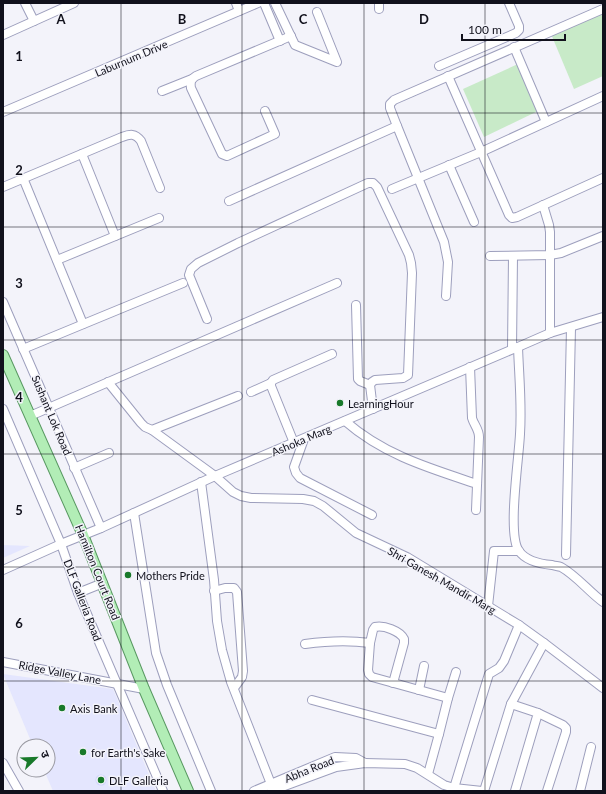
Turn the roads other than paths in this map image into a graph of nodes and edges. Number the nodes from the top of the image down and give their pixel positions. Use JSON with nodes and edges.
{"nodes":[{"id":1,"x":26,"y":3,"type":"edge"},
{"id":2,"x":74,"y":3,"type":"edge"},
{"id":3,"x":258,"y":3,"type":"edge"},
{"id":4,"x":264,"y":3,"type":"edge"},
{"id":5,"x":275,"y":3,"type":"edge"},
{"id":6,"x":509,"y":3,"type":"edge"},
{"id":7,"x":237,"y":7,"type":"edge"},
{"id":8,"x":603,"y":9,"type":"edge"},
{"id":9,"x":317,"y":12,"type":"dead end"},
{"id":10,"x":34,"y":21,"type":"junction"},
{"id":11,"x":3,"y":35,"type":"edge"},
{"id":12,"x":291,"y":36,"type":"junction"},
{"id":13,"x":280,"y":41,"type":"junction"},
{"id":14,"x":514,"y":47,"type":"junction"},
{"id":15,"x":439,"y":66,"type":"dead end"},
{"id":16,"x":448,"y":76,"type":"junction"},
{"id":17,"x":192,"y":79,"type":"junction"},
{"id":18,"x":162,"y":91,"type":"dead end"},
{"id":19,"x":603,"y":96,"type":"edge"},
{"id":20,"x":265,"y":111,"type":"dead end"},
{"id":21,"x":3,"y":112,"type":"edge"},
{"id":22,"x":546,"y":122,"type":"junction"},
{"id":23,"x":397,"y":126,"type":"junction"},
{"id":24,"x":481,"y":152,"type":"junction"},
{"id":25,"x":82,"y":154,"type":"junction"},
{"id":26,"x":449,"y":165,"type":"junction"},
{"id":27,"x":23,"y":178,"type":"junction"},
{"id":28,"x":419,"y":178,"type":"junction"},
{"id":29,"x":603,"y":178,"type":"edge"},
{"id":30,"x":3,"y":187,"type":"edge"},
{"id":31,"x":160,"y":188,"type":"dead end"},
{"id":32,"x":392,"y":189,"type":"dead end"},
{"id":33,"x":228,"y":201,"type":"dead end"},
{"id":34,"x":543,"y":205,"type":"junction"},
{"id":35,"x":159,"y":218,"type":"dead end"},
{"id":36,"x":474,"y":222,"type":"dead end"},
{"id":37,"x":115,"y":236,"type":"junction"},
{"id":38,"x":603,"y":236,"type":"edge"},
{"id":39,"x":550,"y":255,"type":"junction"},
{"id":40,"x":490,"y":256,"type":"dead end"},
{"id":41,"x":513,"y":256,"type":"junction"},
{"id":42,"x":57,"y":260,"type":"junction"},
{"id":43,"x":183,"y":283,"type":"dead end"},
{"id":44,"x":337,"y":283,"type":"dead end"},
{"id":45,"x":446,"y":296,"type":"dead end"},
{"id":46,"x":3,"y":302,"type":"edge"},
{"id":47,"x":356,"y":305,"type":"dead end"},
{"id":48,"x":603,"y":317,"type":"edge"},
{"id":49,"x":207,"y":319,"type":"dead end"},
{"id":50,"x":83,"y":324,"type":"junction"},
{"id":51,"x":571,"y":328,"type":"junction"},
{"id":52,"x":550,"y":333,"type":"junction"},
{"id":53,"x":515,"y":348,"type":"junction"},
{"id":54,"x":23,"y":349,"type":"junction"},
{"id":55,"x":332,"y":354,"type":"dead end"},
{"id":56,"x":3,"y":355,"type":"edge"},
{"id":57,"x":470,"y":367,"type":"junction"},
{"id":58,"x":108,"y":382,"type":"junction"},
{"id":59,"x":271,"y":383,"type":"junction"},
{"id":60,"x":370,"y":385,"type":"junction"},
{"id":61,"x":251,"y":392,"type":"dead end"},
{"id":62,"x":238,"y":396,"type":"dead end"},
{"id":63,"x":49,"y":407,"type":"junction"},
{"id":64,"x":3,"y":409,"type":"edge"},
{"id":65,"x":373,"y":409,"type":"junction"},
{"id":66,"x":30,"y":416,"type":"junction"},
{"id":67,"x":345,"y":421,"type":"junction"},
{"id":68,"x":152,"y":430,"type":"junction"},
{"id":69,"x":304,"y":439,"type":"junction"},
{"id":70,"x":294,"y":443,"type":"junction"},
{"id":71,"x":109,"y":453,"type":"dead end"},
{"id":72,"x":74,"y":468,"type":"junction"},
{"id":73,"x":215,"y":476,"type":"junction"},
{"id":74,"x":201,"y":482,"type":"junction"},
{"id":75,"x":477,"y":484,"type":"junction"},
{"id":76,"x":476,"y":510,"type":"dead end"},
{"id":77,"x":134,"y":513,"type":"junction"},
{"id":78,"x":372,"y":515,"type":"dead end"},
{"id":79,"x":101,"y":528,"type":"junction"},
{"id":80,"x":83,"y":535,"type":"junction"},
{"id":81,"x":61,"y":544,"type":"junction"},
{"id":82,"x":520,"y":552,"type":"junction"},
{"id":83,"x":566,"y":555,"type":"dead end"},
{"id":84,"x":3,"y":570,"type":"edge"},
{"id":85,"x":103,"y":583,"type":"junction"},
{"id":86,"x":214,"y":591,"type":"junction"},
{"id":87,"x":78,"y":593,"type":"junction"},
{"id":88,"x":603,"y":602,"type":"edge"},
{"id":89,"x":488,"y":606,"type":"junction"},
{"id":90,"x":519,"y":625,"type":"junction"},
{"id":91,"x":370,"y":642,"type":"junction"},
{"id":92,"x":544,"y":643,"type":"junction"},
{"id":93,"x":305,"y":644,"type":"dead end"},
{"id":94,"x":3,"y":662,"type":"edge"},
{"id":95,"x":424,"y":666,"type":"dead end"},
{"id":96,"x":456,"y":672,"type":"dead end"},
{"id":97,"x":116,"y":683,"type":"junction"},
{"id":98,"x":393,"y":683,"type":"junction"},
{"id":99,"x":234,"y":688,"type":"junction"},
{"id":100,"x":603,"y":688,"type":"edge"},
{"id":101,"x":144,"y":689,"type":"junction"},
{"id":102,"x":419,"y":690,"type":"junction"},
{"id":103,"x":448,"y":698,"type":"junction"},
{"id":104,"x":312,"y":700,"type":"dead end"},
{"id":105,"x":511,"y":704,"type":"junction"},
{"id":106,"x":538,"y":713,"type":"junction"},
{"id":107,"x":438,"y":734,"type":"junction"},
{"id":108,"x":591,"y":747,"type":"dead end"},
{"id":109,"x":3,"y":763,"type":"edge"},
{"id":110,"x":428,"y":774,"type":"junction"},
{"id":111,"x":271,"y":788,"type":"edge"},
{"id":112,"x":454,"y":788,"type":"junction"},
{"id":113,"x":19,"y":791,"type":"edge"},
{"id":114,"x":163,"y":791,"type":"edge"},
{"id":115,"x":188,"y":791,"type":"edge"},
{"id":116,"x":211,"y":791,"type":"edge"},
{"id":117,"x":254,"y":791,"type":"edge"},
{"id":118,"x":483,"y":791,"type":"edge"},
{"id":119,"x":515,"y":791,"type":"edge"},
{"id":120,"x":547,"y":791,"type":"edge"},
{"id":121,"x":580,"y":791,"type":"edge"}],
"edges":[{"from":1,"to":10,"type":"street"},
{"from":2,"to":10,"type":"street"},
{"from":3,"to":7,"type":"street","name":"Laburnum Drive"},
{"from":4,"to":13,"type":"street"},
{"from":5,"to":12,"type":"street"},
{"from":6,"to":15,"type":"street"},
{"from":7,"to":21,"type":"street","name":"Laburnum Drive"},
{"from":8,"to":14,"type":"street"},
{"from":9,"to":12,"type":"street"},
{"from":10,"to":11,"type":"street"},
{"from":12,"to":13,"type":"street"},
{"from":13,"to":17,"type":"street"},
{"from":14,"to":16,"type":"street"},
{"from":14,"to":22,"type":"street"},
{"from":16,"to":23,"type":"street"},
{"from":16,"to":24,"type":"street"},
{"from":17,"to":18,"type":"street"},
{"from":17,"to":20,"type":"street"},
{"from":19,"to":22,"type":"street"},
{"from":22,"to":24,"type":"street"},
{"from":23,"to":28,"type":"street"},
{"from":23,"to":33,"type":"street"},
{"from":24,"to":26,"type":"street"},
{"from":24,"to":34,"type":"street"},
{"from":25,"to":27,"type":"street"},
{"from":25,"to":31,"type":"street"},
{"from":25,"to":37,"type":"street"},
{"from":26,"to":28,"type":"street"},
{"from":26,"to":36,"type":"street"},
{"from":27,"to":30,"type":"street"},
{"from":27,"to":42,"type":"street"},
{"from":28,"to":32,"type":"street"},
{"from":28,"to":45,"type":"street"},
{"from":29,"to":34,"type":"street"},
{"from":34,"to":39,"type":"street"},
{"from":35,"to":37,"type":"street"},
{"from":37,"to":42,"type":"street"},
{"from":38,"to":39,"type":"street"},
{"from":39,"to":41,"type":"street"},
{"from":39,"to":52,"type":"street"},
{"from":40,"to":41,"type":"street"},
{"from":41,"to":53,"type":"street"},
{"from":42,"to":50,"type":"street"},
{"from":43,"to":50,"type":"street"},
{"from":44,"to":58,"type":"street"},
{"from":46,"to":54,"type":"street","name":"Sushant Lok Road"},
{"from":47,"to":60,"type":"street"},
{"from":48,"to":51,"type":"street","name":"Ashoka Marg"},
{"from":49,"to":60,"type":"street"},
{"from":50,"to":54,"type":"street"},
{"from":51,"to":52,"type":"street","name":"Ashoka Marg"},
{"from":51,"to":83,"type":"street"},
{"from":52,"to":53,"type":"street","name":"Ashoka Marg"},
{"from":53,"to":57,"type":"street","name":"Ashoka Marg"},
{"from":53,"to":82,"type":"street"},
{"from":54,"to":63,"type":"street","name":"Sushant Lok Road"},
{"from":55,"to":59,"type":"street"},
{"from":56,"to":66,"type":"main road","name":"Hamilton Court Road"},
{"from":57,"to":65,"type":"street","name":"Ashoka Marg"},
{"from":57,"to":75,"type":"street"},
{"from":58,"to":63,"type":"street"},
{"from":58,"to":68,"type":"street","name":"Shri Ganesh Mandir Marg"},
{"from":59,"to":61,"type":"street"},
{"from":59,"to":70,"type":"street"},
{"from":60,"to":65,"type":"street"},
{"from":62,"to":68,"type":"street"},
{"from":63,"to":66,"type":"street"},
{"from":63,"to":72,"type":"street","name":"Sushant Lok Road"},
{"from":64,"to":81,"type":"street","name":"DLF Galleria Road"},
{"from":65,"to":67,"type":"street","name":"Ashoka Marg"},
{"from":66,"to":80,"type":"main road","name":"Hamilton Court Road"},
{"from":67,"to":69,"type":"street","name":"Ashoka Marg"},
{"from":67,"to":75,"type":"street"},
{"from":68,"to":73,"type":"street","name":"Shri Ganesh Mandir Marg"},
{"from":69,"to":70,"type":"street","name":"Ashoka Marg"},
{"from":69,"to":78,"type":"street"},
{"from":70,"to":73,"type":"street","name":"Ashoka Marg"},
{"from":71,"to":72,"type":"street"},
{"from":72,"to":79,"type":"street","name":"Sushant Lok Road"},
{"from":73,"to":74,"type":"street","name":"Ashoka Marg"},
{"from":73,"to":89,"type":"street","name":"Shri Ganesh Mandir Marg"},
{"from":74,"to":77,"type":"street","name":"Ashoka Marg"},
{"from":74,"to":86,"type":"street"},
{"from":75,"to":76,"type":"street"},
{"from":77,"to":79,"type":"street","name":"Ashoka Marg"},
{"from":77,"to":116,"type":"street"},
{"from":79,"to":80,"type":"street","name":"Ashoka Marg"},
{"from":80,"to":81,"type":"street","name":"Ashoka Marg"},
{"from":80,"to":85,"type":"main road","name":"Hamilton Court Road"},
{"from":81,"to":84,"type":"street","name":"Ashoka Marg"},
{"from":81,"to":87,"type":"street","name":"DLF Galleria Road"},
{"from":82,"to":88,"type":"street"},
{"from":82,"to":89,"type":"street"},
{"from":85,"to":87,"type":"street"},
{"from":85,"to":101,"type":"main road","name":"Hamilton Court Road"},
{"from":86,"to":99,"type":"street"},
{"from":86,"to":99,"type":"street"},
{"from":87,"to":97,"type":"street","name":"DLF Galleria Road"},
{"from":89,"to":90,"type":"street","name":"Shri Ganesh Mandir Marg"},
{"from":90,"to":92,"type":"street","name":"Shri Ganesh Mandir Marg"},
{"from":90,"to":112,"type":"street"},
{"from":91,"to":93,"type":"street"},
{"from":91,"to":98,"type":"street"},
{"from":91,"to":98,"type":"street"},
{"from":92,"to":100,"type":"street"},
{"from":92,"to":105,"type":"street"},
{"from":94,"to":97,"type":"street","name":"Ridge Valley Lane"},
{"from":95,"to":102,"type":"street"},
{"from":96,"to":103,"type":"street"},
{"from":97,"to":101,"type":"street","name":"Ridge Valley Lane"},
{"from":97,"to":114,"type":"street","name":"DLF Galleria Road"},
{"from":98,"to":102,"type":"street"},
{"from":99,"to":111,"type":"street"},
{"from":101,"to":115,"type":"main road","name":"Hamilton Court Road"},
{"from":102,"to":103,"type":"street"},
{"from":103,"to":107,"type":"street"},
{"from":104,"to":107,"type":"street"},
{"from":105,"to":106,"type":"street"},
{"from":105,"to":118,"type":"street"},
{"from":106,"to":119,"type":"street"},
{"from":106,"to":120,"type":"street"},
{"from":107,"to":110,"type":"street"},
{"from":108,"to":121,"type":"street"},
{"from":109,"to":113,"type":"street"},
{"from":110,"to":111,"type":"street","name":"Abha Road"},
{"from":110,"to":112,"type":"street","name":"Abha Road"},
{"from":111,"to":117,"type":"street","name":"Abha Road"},
{"from":112,"to":118,"type":"street","name":"Abha Road"}]}
